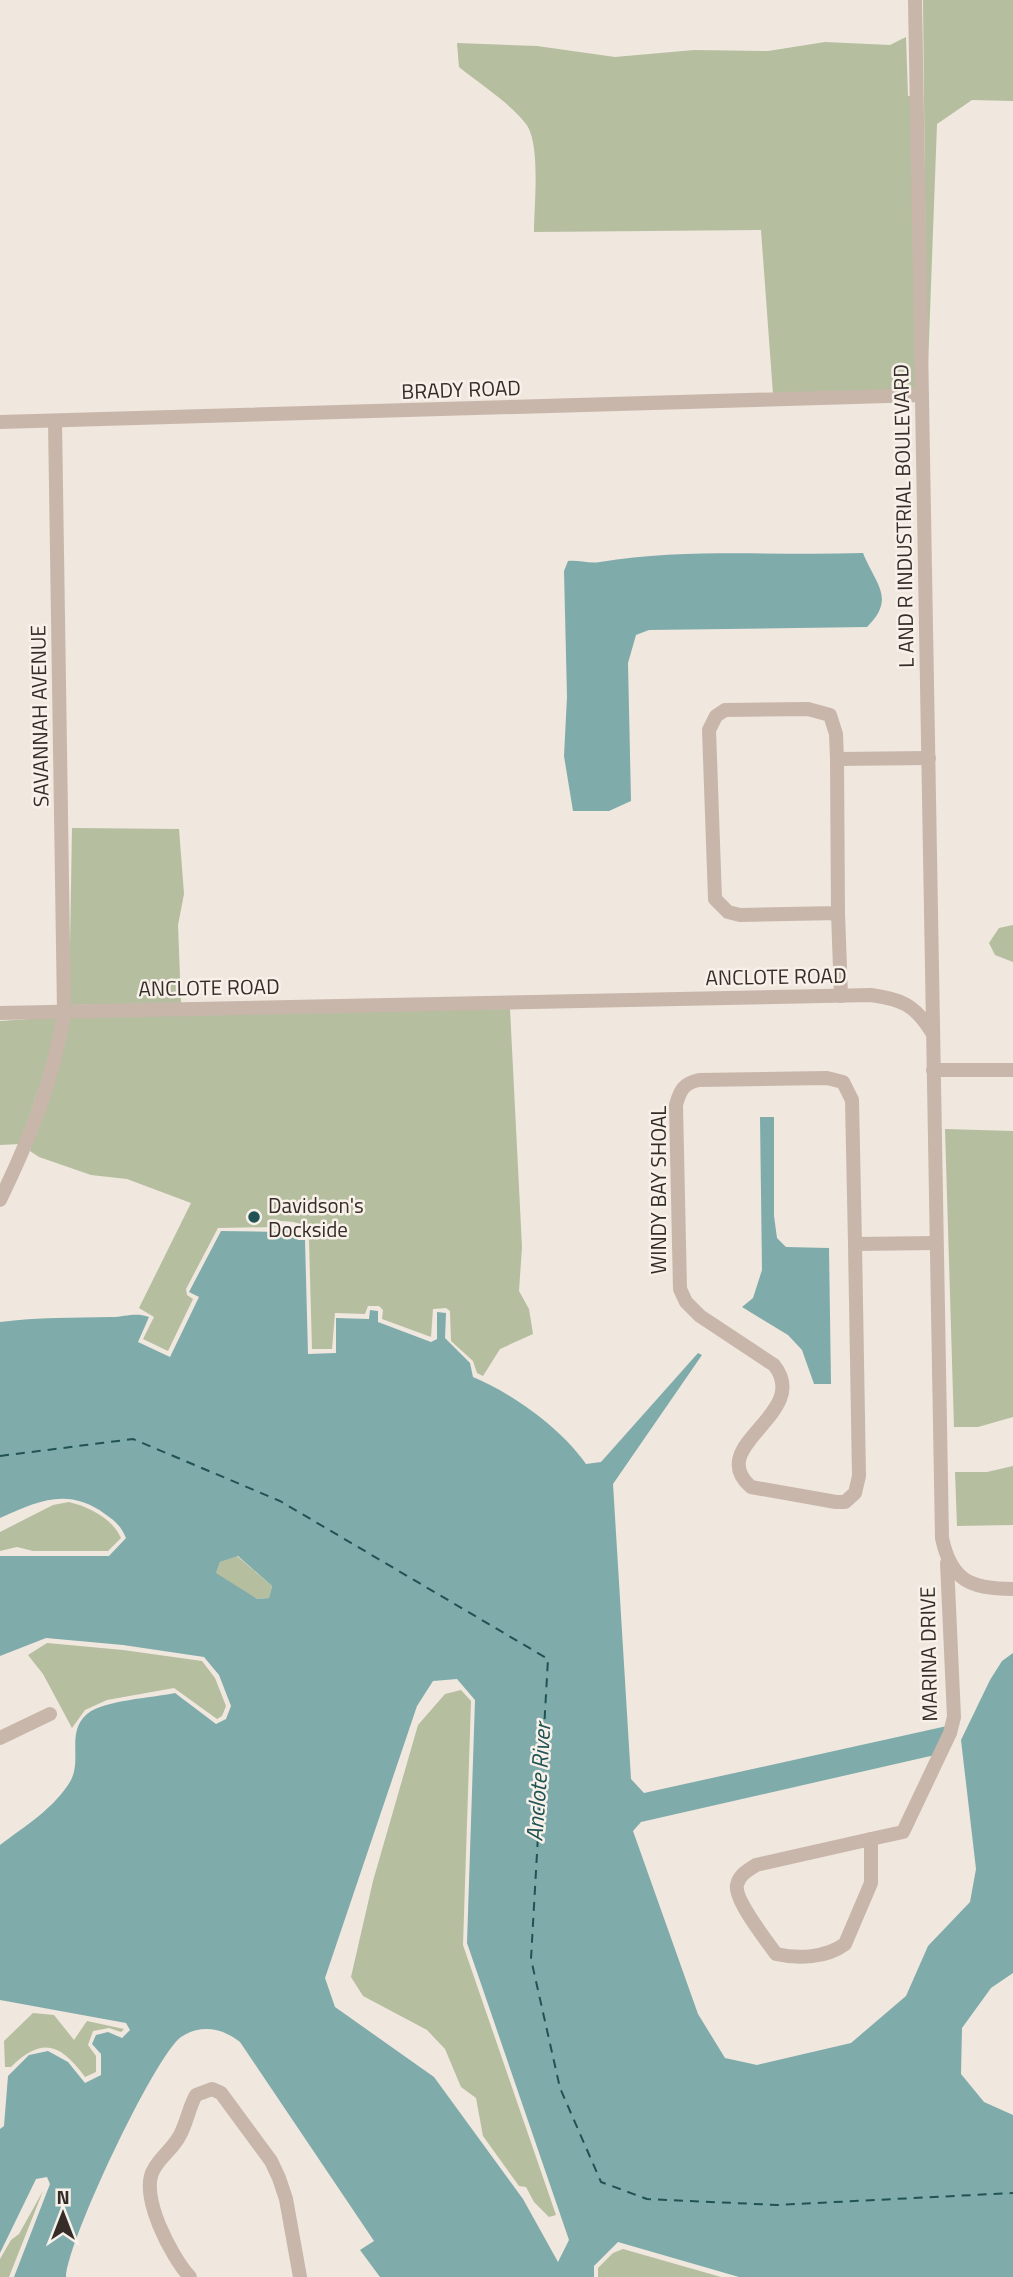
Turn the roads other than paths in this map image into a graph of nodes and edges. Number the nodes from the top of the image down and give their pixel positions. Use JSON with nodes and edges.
{"nodes":[{"id":1,"x":915,"y":0,"type":"edge"},
{"id":2,"x":922,"y":395,"type":"junction"},
{"id":3,"x":55,"y":421,"type":"junction"},
{"id":4,"x":0,"y":422,"type":"edge"},
{"id":5,"x":837,"y":758,"type":"junction"},
{"id":6,"x":929,"y":758,"type":"junction"},
{"id":7,"x":838,"y":913,"type":"junction"},
{"id":8,"x":841,"y":996,"type":"junction"},
{"id":9,"x":64,"y":1011,"type":"junction"},
{"id":10,"x":0,"y":1013,"type":"edge"},
{"id":11,"x":931,"y":1031,"type":"junction"},
{"id":12,"x":933,"y":1070,"type":"junction"},
{"id":13,"x":1013,"y":1070,"type":"edge"},
{"id":14,"x":0,"y":1200,"type":"edge"},
{"id":15,"x":936,"y":1243,"type":"junction"},
{"id":16,"x":855,"y":1244,"type":"junction"},
{"id":17,"x":946,"y":1558,"type":"junction"},
{"id":18,"x":1013,"y":1589,"type":"edge"},
{"id":19,"x":50,"y":1714,"type":"dead end"},
{"id":20,"x":0,"y":1738,"type":"edge"},
{"id":21,"x":871,"y":1839,"type":"junction"},
{"id":22,"x":190,"y":2277,"type":"edge"},
{"id":23,"x":300,"y":2277,"type":"edge"}],
"edges":[{"from":1,"to":2,"type":"street","name":"L AND R INDUSTRIAL BOULEVARD"},
{"from":2,"to":3,"type":"street","name":"BRADY ROAD"},
{"from":2,"to":6,"type":"street","name":"L AND R INDUSTRIAL BOULEVARD"},
{"from":3,"to":4,"type":"street","name":"BRADY ROAD"},
{"from":3,"to":9,"type":"street","name":"SAVANNAH AVENUE"},
{"from":5,"to":6,"type":"street"},
{"from":5,"to":7,"type":"street"},
{"from":5,"to":7,"type":"street"},
{"from":6,"to":11,"type":"street","name":"L AND R INDUSTRIAL BOULEVARD"},
{"from":7,"to":8,"type":"street"},
{"from":8,"to":9,"type":"street","name":"ANCLOTE ROAD"},
{"from":8,"to":11,"type":"street","name":"ANCLOTE ROAD"},
{"from":9,"to":10,"type":"street","name":"ANCLOTE ROAD"},
{"from":9,"to":14,"type":"street","name":"SAVANNAH AVENUE"},
{"from":11,"to":12,"type":"street"},
{"from":12,"to":13,"type":"street"},
{"from":12,"to":15,"type":"street"},
{"from":15,"to":16,"type":"street"},
{"from":15,"to":17,"type":"street"},
{"from":16,"to":16,"type":"street","name":"WINDY BAY SHOAL"},
{"from":17,"to":18,"type":"street"},
{"from":17,"to":21,"type":"street","name":"MARINA DRIVE"},
{"from":19,"to":20,"type":"street"},
{"from":21,"to":21,"type":"street","name":"MARINA DRIVE"},
{"from":22,"to":23,"type":"street"}]}
